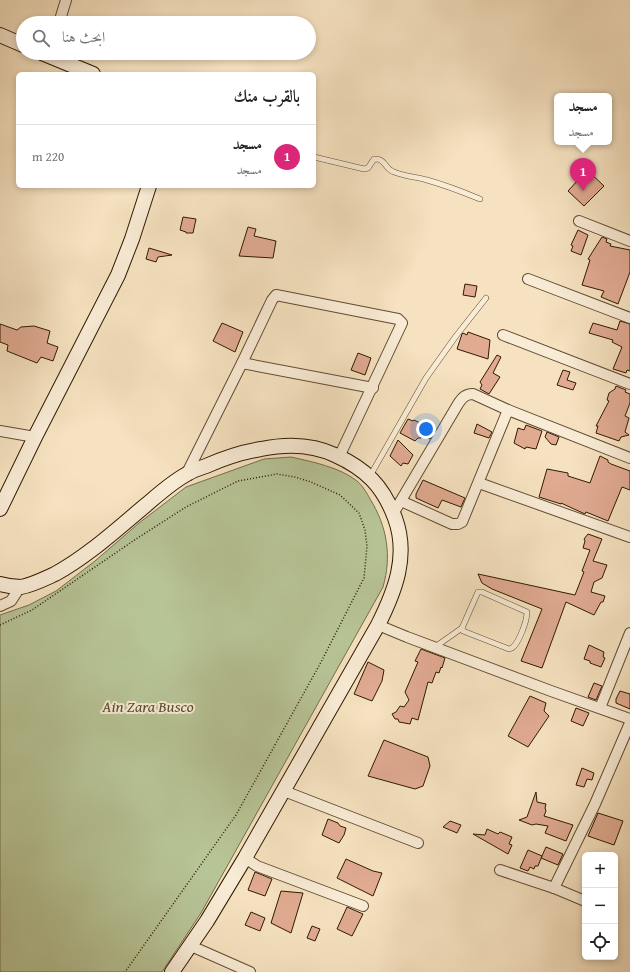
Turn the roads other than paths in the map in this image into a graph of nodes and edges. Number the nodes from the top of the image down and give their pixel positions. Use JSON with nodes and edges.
{"nodes":[{"id":1,"x":66,"y":0,"type":"edge"},
{"id":2,"x":61,"y":16,"type":"edge"},
{"id":3,"x":0,"y":35,"type":"edge"},
{"id":4,"x":16,"y":42,"type":"edge"},
{"id":5,"x":61,"y":60,"type":"edge"},
{"id":6,"x":88,"y":72,"type":"edge"},
{"id":7,"x":316,"y":157,"type":"edge"},
{"id":8,"x":148,"y":188,"type":"edge"},
{"id":9,"x":480,"y":199,"type":"dead end"},
{"id":10,"x":579,"y":221,"type":"dead end"},
{"id":11,"x":630,"y":241,"type":"edge"},
{"id":12,"x":528,"y":279,"type":"dead end"},
{"id":13,"x":486,"y":298,"type":"dead end"},
{"id":14,"x":630,"y":318,"type":"edge"},
{"id":15,"x":503,"y":335,"type":"dead end"},
{"id":16,"x":242,"y":363,"type":"junction"},
{"id":17,"x":630,"y":384,"type":"edge"},
{"id":18,"x":373,"y":388,"type":"junction"},
{"id":19,"x":508,"y":410,"type":"junction"},
{"id":20,"x":0,"y":431,"type":"edge"},
{"id":21,"x":35,"y":438,"type":"junction"},
{"id":22,"x":339,"y":457,"type":"junction"},
{"id":23,"x":630,"y":458,"type":"edge"},
{"id":24,"x":187,"y":473,"type":"junction"},
{"id":25,"x":369,"y":477,"type":"junction"},
{"id":26,"x":479,"y":483,"type":"junction"},
{"id":27,"x":401,"y":501,"type":"junction"},
{"id":28,"x":0,"y":509,"type":"edge"},
{"id":29,"x":393,"y":514,"type":"junction"},
{"id":30,"x":630,"y":537,"type":"edge"},
{"id":31,"x":0,"y":584,"type":"edge"},
{"id":32,"x":20,"y":587,"type":"junction"},
{"id":33,"x":0,"y":606,"type":"edge"},
{"id":34,"x":378,"y":625,"type":"junction"},
{"id":35,"x":462,"y":628,"type":"junction"},
{"id":36,"x":630,"y":633,"type":"edge"},
{"id":37,"x":435,"y":647,"type":"junction"},
{"id":38,"x":600,"y":708,"type":"junction"},
{"id":39,"x":630,"y":718,"type":"edge"},
{"id":40,"x":630,"y":723,"type":"edge"},
{"id":41,"x":284,"y":790,"type":"junction"},
{"id":42,"x":418,"y":843,"type":"dead end"},
{"id":43,"x":245,"y":858,"type":"junction"},
{"id":44,"x":500,"y":870,"type":"dead end"},
{"id":45,"x":554,"y":888,"type":"junction"},
{"id":46,"x":582,"y":900,"type":"edge"},
{"id":47,"x":363,"y":906,"type":"dead end"},
{"id":48,"x":191,"y":946,"type":"junction"},
{"id":49,"x":172,"y":972,"type":"edge"},
{"id":50,"x":250,"y":972,"type":"edge"}],
"edges":[{"from":1,"to":2,"type":"street"},
{"from":3,"to":4,"type":"main road"},
{"from":5,"to":6,"type":"main road"},
{"from":7,"to":9,"type":"lane"},
{"from":8,"to":21,"type":"main road"},
{"from":10,"to":11,"type":"street"},
{"from":12,"to":14,"type":"street"},
{"from":13,"to":25,"type":"lane"},
{"from":15,"to":17,"type":"street"},
{"from":16,"to":18,"type":"street"},
{"from":16,"to":18,"type":"street"},
{"from":16,"to":24,"type":"street"},
{"from":18,"to":22,"type":"street"},
{"from":19,"to":23,"type":"street"},
{"from":19,"to":26,"type":"street"},
{"from":19,"to":27,"type":"street"},
{"from":20,"to":21,"type":"street"},
{"from":21,"to":28,"type":"main road"},
{"from":22,"to":24,"type":"main road"},
{"from":22,"to":25,"type":"main road"},
{"from":24,"to":32,"type":"main road"},
{"from":25,"to":29,"type":"main road"},
{"from":26,"to":27,"type":"street"},
{"from":26,"to":30,"type":"street"},
{"from":27,"to":29,"type":"street"},
{"from":29,"to":34,"type":"main road"},
{"from":31,"to":32,"type":"main road"},
{"from":32,"to":33,"type":"street"},
{"from":34,"to":37,"type":"street"},
{"from":34,"to":41,"type":"main road"},
{"from":35,"to":35,"type":"lane"},
{"from":35,"to":37,"type":"lane"},
{"from":36,"to":38,"type":"street"},
{"from":37,"to":38,"type":"street"},
{"from":38,"to":39,"type":"street"},
{"from":40,"to":45,"type":"street"},
{"from":41,"to":42,"type":"street"},
{"from":41,"to":43,"type":"main road"},
{"from":43,"to":47,"type":"street"},
{"from":43,"to":48,"type":"main road"},
{"from":44,"to":45,"type":"street"},
{"from":45,"to":46,"type":"street"},
{"from":48,"to":49,"type":"main road"},
{"from":48,"to":50,"type":"street"}]}
